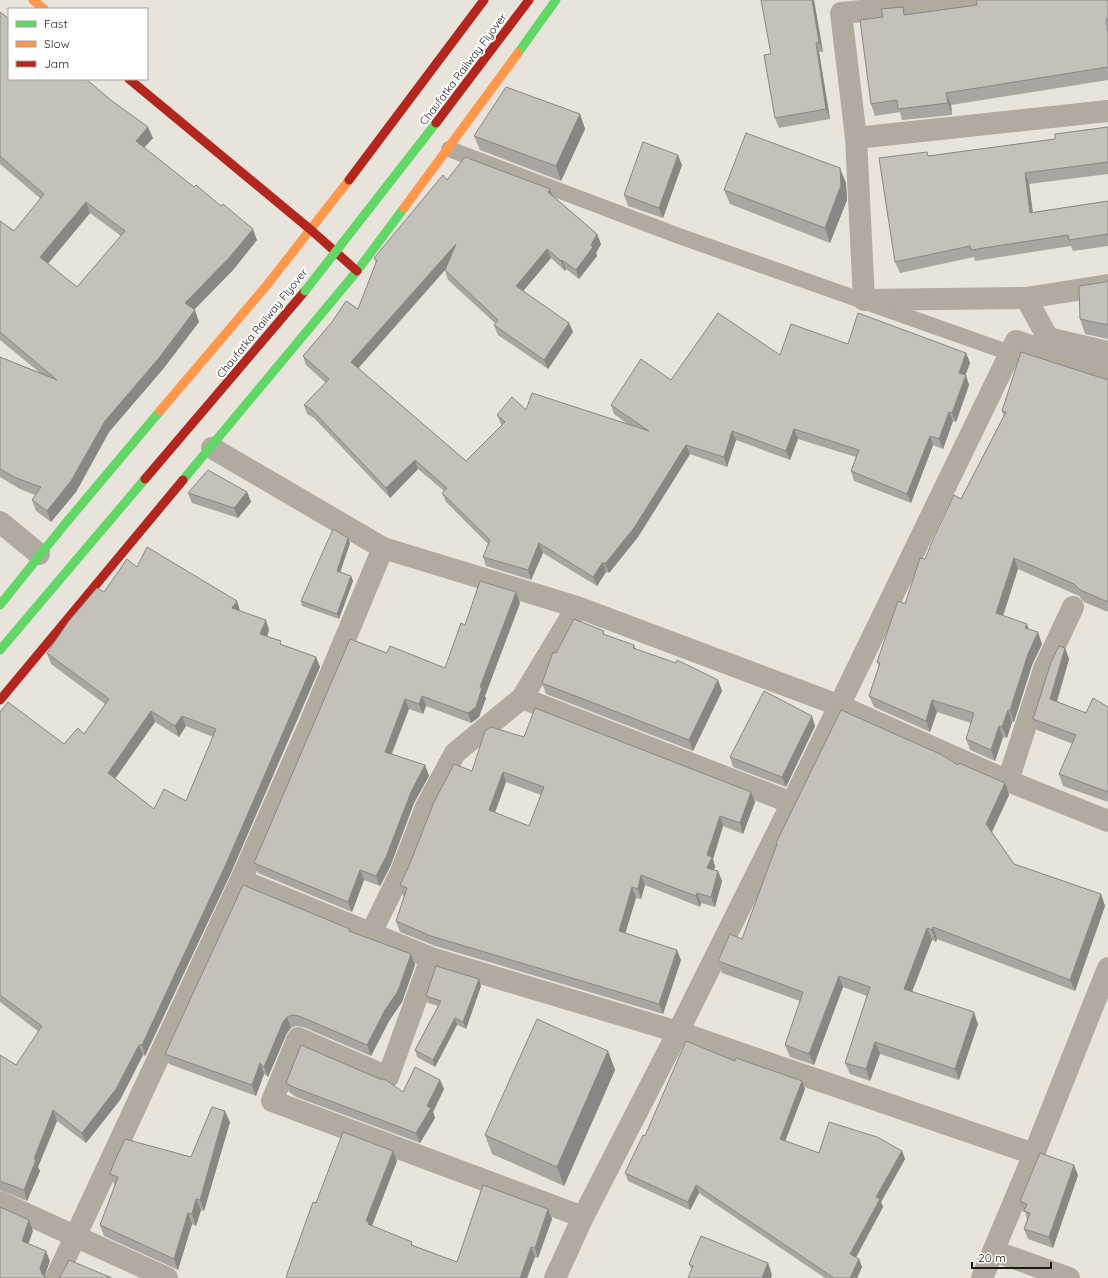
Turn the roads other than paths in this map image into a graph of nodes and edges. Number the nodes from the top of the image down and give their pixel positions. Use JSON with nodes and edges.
{"nodes":[{"id":1,"x":33,"y":0,"type":"edge"},
{"id":2,"x":484,"y":0,"type":"edge"},
{"id":3,"x":529,"y":0,"type":"edge"},
{"id":4,"x":556,"y":0,"type":"edge"},
{"id":5,"x":974,"y":0,"type":"edge"},
{"id":6,"x":43,"y":8,"type":"edge"},
{"id":7,"x":130,"y":80,"type":"edge"},
{"id":8,"x":1108,"y":111,"type":"edge"},
{"id":9,"x":856,"y":138,"type":"junction"},
{"id":10,"x":449,"y":149,"type":"junction"},
{"id":11,"x":311,"y":230,"type":"junction"},
{"id":12,"x":357,"y":271,"type":"junction"},
{"id":13,"x":1108,"y":285,"type":"edge"},
{"id":14,"x":1026,"y":298,"type":"junction"},
{"id":15,"x":1108,"y":352,"type":"edge"},
{"id":16,"x":1010,"y":353,"type":"junction"},
{"id":17,"x":1108,"y":373,"type":"edge"},
{"id":18,"x":212,"y":448,"type":"junction"},
{"id":19,"x":0,"y":522,"type":"edge"},
{"id":20,"x":383,"y":548,"type":"junction"},
{"id":21,"x":39,"y":554,"type":"junction"},
{"id":22,"x":0,"y":605,"type":"edge"},
{"id":23,"x":577,"y":607,"type":"junction"},
{"id":24,"x":1073,"y":607,"type":"dead end"},
{"id":25,"x":0,"y":650,"type":"edge"},
{"id":26,"x":522,"y":698,"type":"junction"},
{"id":27,"x":0,"y":700,"type":"edge"},
{"id":28,"x":838,"y":705,"type":"junction"},
{"id":29,"x":1008,"y":781,"type":"junction"},
{"id":30,"x":792,"y":803,"type":"junction"},
{"id":31,"x":1108,"y":821,"type":"edge"},
{"id":32,"x":241,"y":880,"type":"junction"},
{"id":33,"x":370,"y":933,"type":"junction"},
{"id":34,"x":431,"y":958,"type":"junction"},
{"id":35,"x":1108,"y":968,"type":"edge"},
{"id":36,"x":678,"y":1032,"type":"junction"},
{"id":37,"x":1034,"y":1154,"type":"junction"},
{"id":38,"x":0,"y":1202,"type":"edge"},
{"id":39,"x":583,"y":1217,"type":"junction"},
{"id":40,"x":75,"y":1235,"type":"junction"},
{"id":41,"x":994,"y":1251,"type":"junction"},
{"id":42,"x":56,"y":1278,"type":"edge"},
{"id":43,"x":167,"y":1278,"type":"edge"},
{"id":44,"x":555,"y":1278,"type":"edge"},
{"id":45,"x":982,"y":1278,"type":"edge"},
{"id":46,"x":1068,"y":1278,"type":"edge"}],
"edges":[{"from":1,"to":6,"type":"street"},
{"from":2,"to":11,"type":"street"},
{"from":3,"to":25,"type":"street","name":"Chaufatka Railway Flyover","bridge":true},
{"from":4,"to":10,"type":"street"},
{"from":5,"to":9,"type":"street"},
{"from":7,"to":11,"type":"street"},
{"from":8,"to":9,"type":"street"},
{"from":9,"to":14,"type":"street"},
{"from":10,"to":12,"type":"street"},
{"from":10,"to":16,"type":"lane"},
{"from":11,"to":12,"type":"street"},
{"from":11,"to":21,"type":"street"},
{"from":12,"to":18,"type":"street"},
{"from":13,"to":14,"type":"street"},
{"from":14,"to":15,"type":"street"},
{"from":16,"to":17,"type":"street"},
{"from":16,"to":28,"type":"street"},
{"from":18,"to":20,"type":"street"},
{"from":18,"to":27,"type":"street"},
{"from":19,"to":21,"type":"street"},
{"from":20,"to":23,"type":"street"},
{"from":20,"to":32,"type":"street"},
{"from":21,"to":22,"type":"street"},
{"from":23,"to":26,"type":"street"},
{"from":23,"to":28,"type":"street"},
{"from":24,"to":29,"type":"street"},
{"from":26,"to":30,"type":"street"},
{"from":26,"to":33,"type":"street"},
{"from":28,"to":29,"type":"street"},
{"from":28,"to":30,"type":"street"},
{"from":29,"to":31,"type":"street"},
{"from":30,"to":36,"type":"street"},
{"from":32,"to":33,"type":"street"},
{"from":32,"to":40,"type":"street"},
{"from":33,"to":34,"type":"street"},
{"from":34,"to":36,"type":"street"},
{"from":34,"to":39,"type":"street"},
{"from":35,"to":37,"type":"street"},
{"from":36,"to":37,"type":"street"},
{"from":36,"to":39,"type":"street"},
{"from":37,"to":41,"type":"street"},
{"from":38,"to":40,"type":"street"},
{"from":39,"to":44,"type":"street"},
{"from":40,"to":42,"type":"street"},
{"from":40,"to":43,"type":"street"},
{"from":41,"to":45,"type":"street"},
{"from":41,"to":46,"type":"street"}]}
